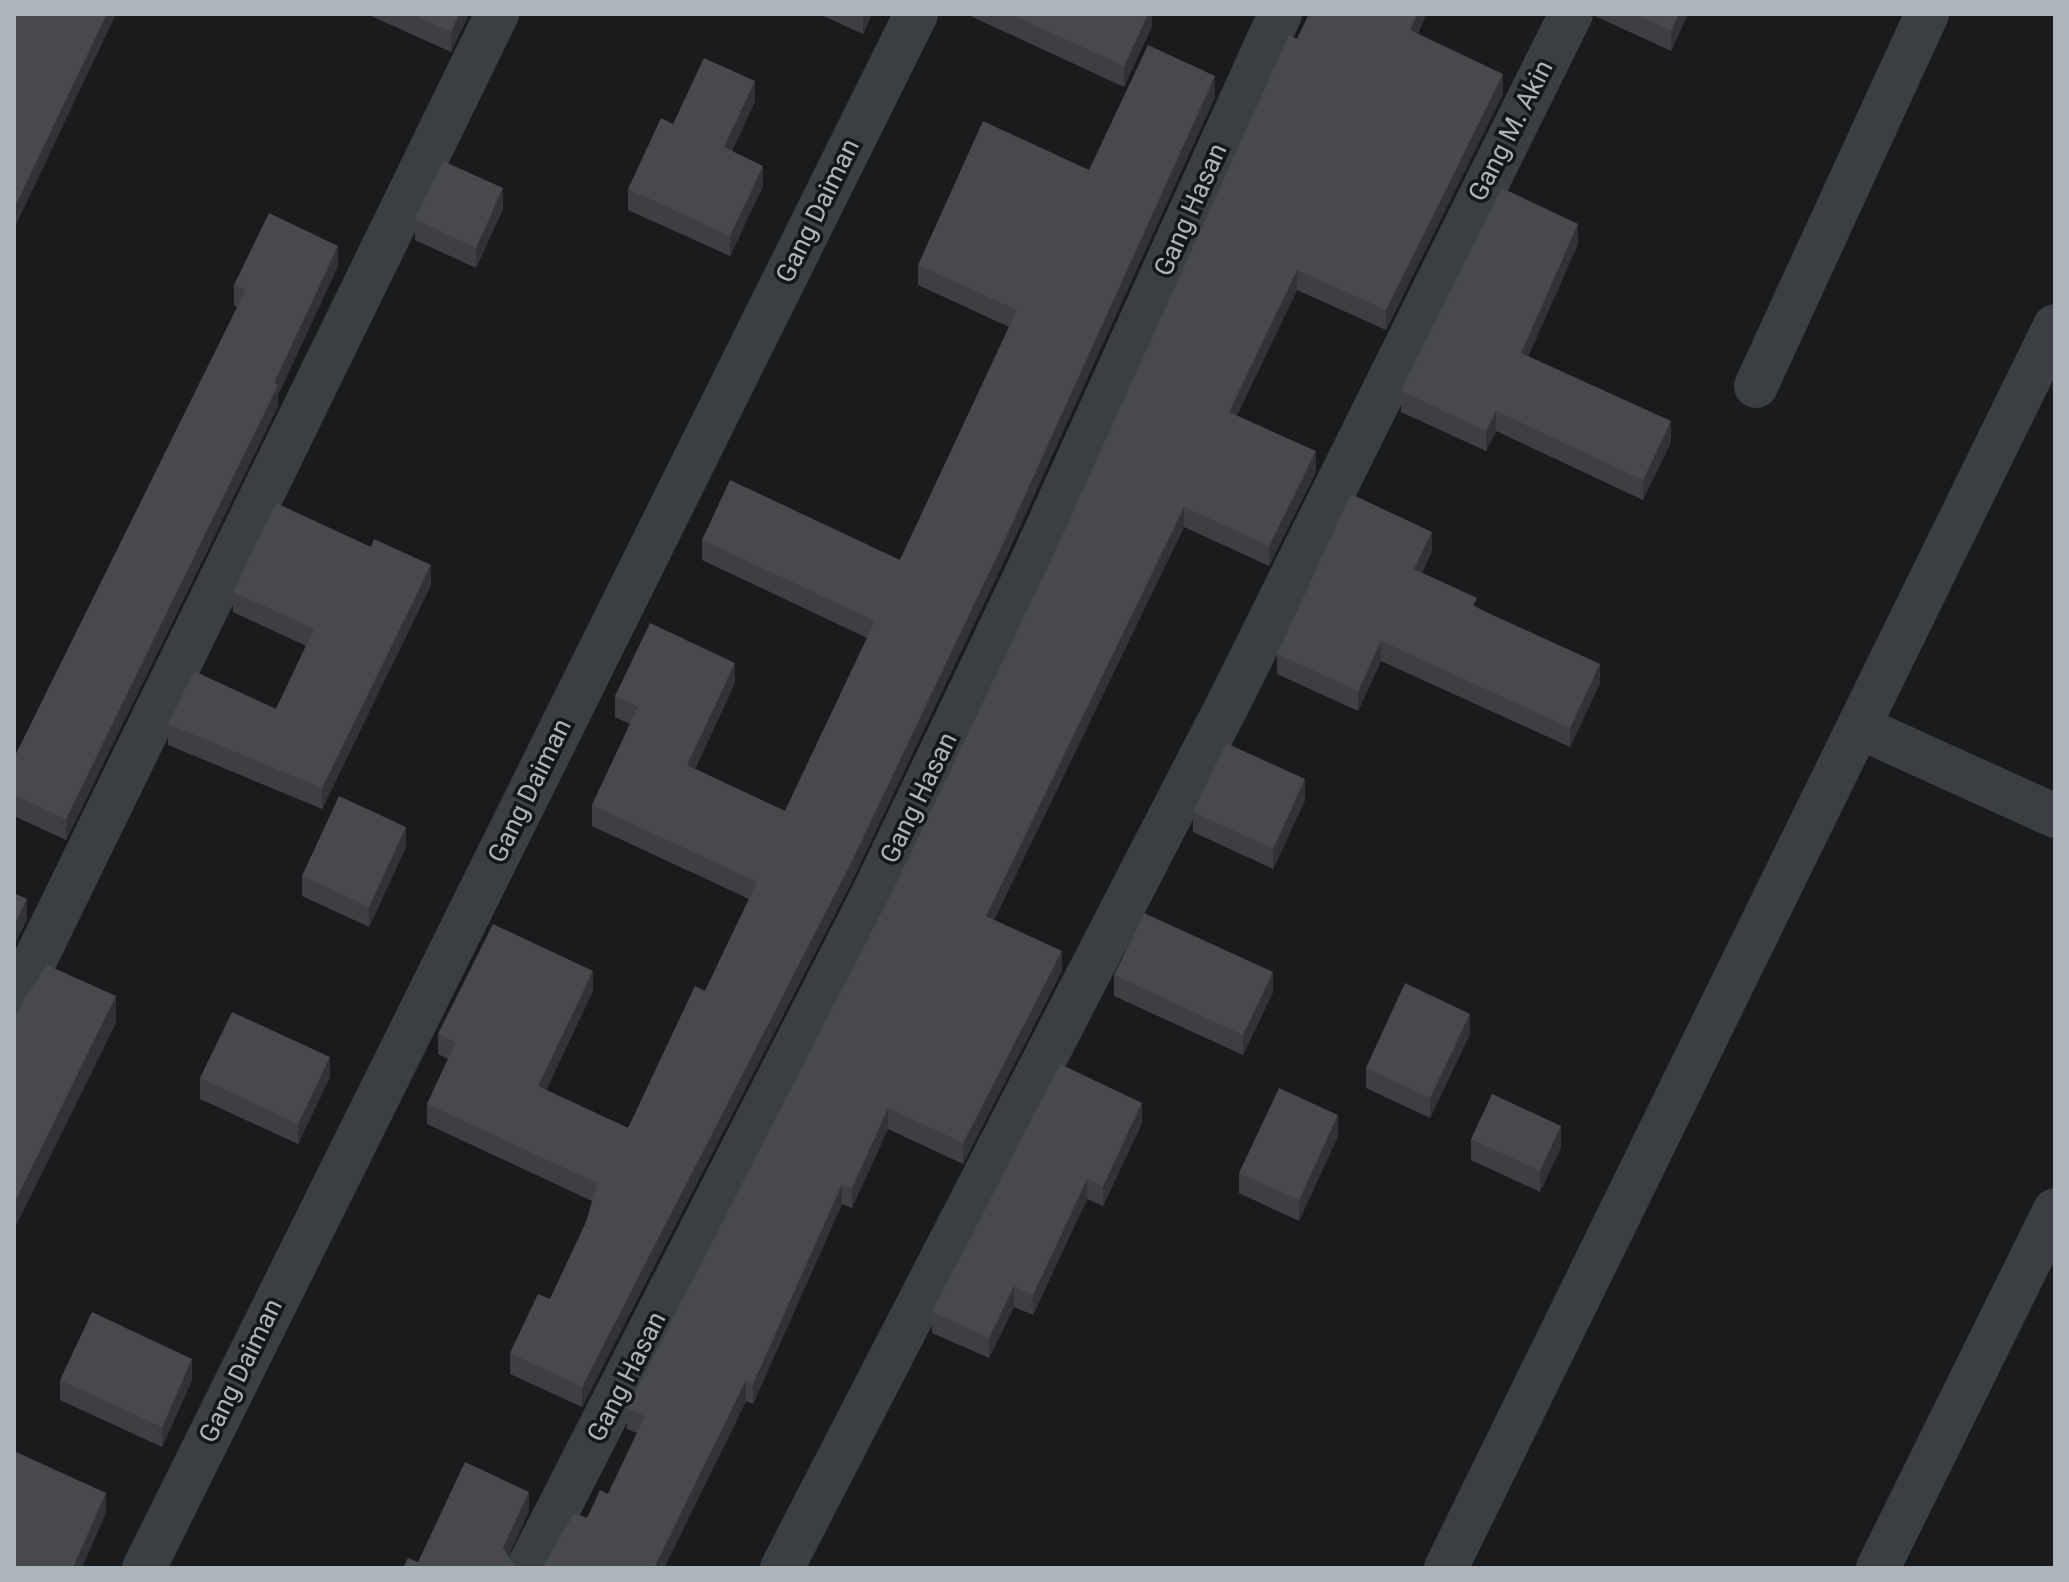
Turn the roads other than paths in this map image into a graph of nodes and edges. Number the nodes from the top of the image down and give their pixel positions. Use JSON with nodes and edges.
{"nodes":[{"id":1,"x":497,"y":14,"type":"edge"},
{"id":2,"x":916,"y":14,"type":"edge"},
{"id":3,"x":1280,"y":14,"type":"edge"},
{"id":4,"x":1571,"y":14,"type":"edge"},
{"id":5,"x":1927,"y":14,"type":"edge"},
{"id":6,"x":2055,"y":326,"type":"edge"},
{"id":7,"x":1756,"y":386,"type":"dead end"},
{"id":8,"x":1859,"y":727,"type":"junction"},
{"id":9,"x":2055,"y":816,"type":"edge"},
{"id":10,"x":14,"y":1003,"type":"edge"},
{"id":11,"x":2055,"y":1210,"type":"edge"},
{"id":12,"x":144,"y":1568,"type":"edge"},
{"id":13,"x":528,"y":1568,"type":"edge"},
{"id":14,"x":782,"y":1568,"type":"edge"},
{"id":15,"x":1446,"y":1568,"type":"edge"},
{"id":16,"x":1878,"y":1568,"type":"edge"}],
"edges":[{"from":1,"to":10,"type":"street"},
{"from":2,"to":12,"type":"street","name":"Gang Daiman"},
{"from":3,"to":13,"type":"street","name":"Gang Hasan"},
{"from":4,"to":14,"type":"street","name":"Gang M. Akin"},
{"from":5,"to":7,"type":"street"},
{"from":6,"to":8,"type":"street"},
{"from":8,"to":9,"type":"street"},
{"from":8,"to":15,"type":"street"},
{"from":11,"to":16,"type":"street"}]}
